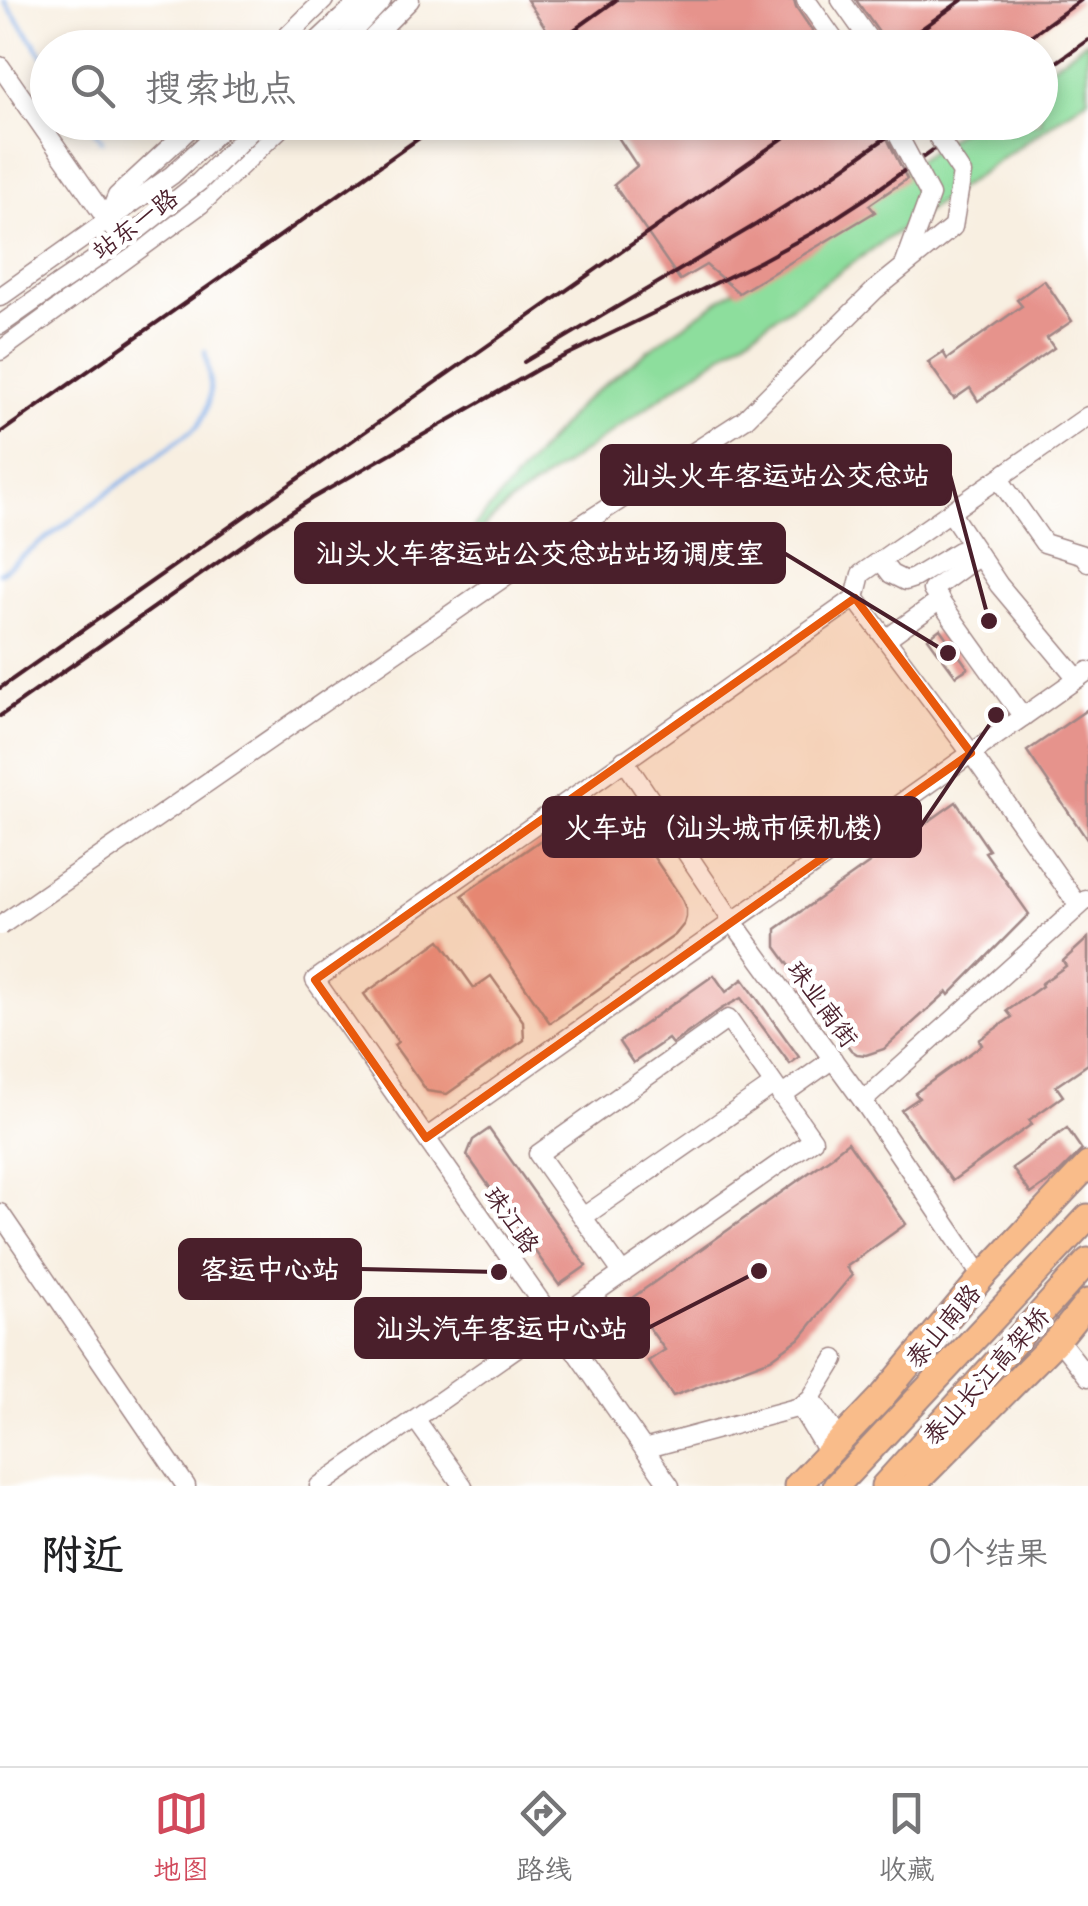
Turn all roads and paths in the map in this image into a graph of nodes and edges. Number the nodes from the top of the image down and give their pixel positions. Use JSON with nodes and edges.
{"nodes":[{"id":1,"x":324,"y":0,"type":"edge"},
{"id":2,"x":361,"y":0,"type":"edge"},
{"id":3,"x":382,"y":0,"type":"edge"},
{"id":4,"x":410,"y":0,"type":"edge"},
{"id":5,"x":806,"y":0,"type":"edge"},
{"id":6,"x":841,"y":0,"type":"edge"},
{"id":7,"x":293,"y":30,"type":"edge"},
{"id":8,"x":329,"y":30,"type":"edge"},
{"id":9,"x":354,"y":30,"type":"edge"},
{"id":10,"x":380,"y":30,"type":"edge"},
{"id":11,"x":827,"y":30,"type":"edge"},
{"id":12,"x":862,"y":30,"type":"edge"},
{"id":13,"x":0,"y":66,"type":"edge"},
{"id":14,"x":30,"y":109,"type":"edge"},
{"id":15,"x":51,"y":140,"type":"edge"},
{"id":16,"x":178,"y":140,"type":"edge"},
{"id":17,"x":210,"y":140,"type":"edge"},
{"id":18,"x":241,"y":140,"type":"edge"},
{"id":19,"x":268,"y":140,"type":"edge"},
{"id":20,"x":901,"y":140,"type":"edge"},
{"id":21,"x":940,"y":140,"type":"edge"},
{"id":22,"x":107,"y":220,"type":"junction"},
{"id":23,"x":132,"y":256,"type":"junction"},
{"id":24,"x":904,"y":266,"type":"junction"},
{"id":25,"x":0,"y":297,"type":"edge"},
{"id":26,"x":0,"y":325,"type":"edge"},
{"id":27,"x":0,"y":351,"type":"edge"},
{"id":28,"x":1088,"y":416,"type":"edge"},
{"id":29,"x":999,"y":479,"type":"junction"},
{"id":30,"x":950,"y":512,"type":"junction"},
{"id":31,"x":960,"y":551,"type":"dead end"},
{"id":32,"x":978,"y":556,"type":"junction"},
{"id":33,"x":880,"y":561,"type":"junction"},
{"id":34,"x":1088,"y":562,"type":"edge"},
{"id":35,"x":855,"y":598,"type":"junction"},
{"id":36,"x":940,"y":600,"type":"junction"},
{"id":37,"x":886,"y":639,"type":"junction"},
{"id":38,"x":1082,"y":675,"type":"edge"},
{"id":39,"x":1023,"y":716,"type":"junction"},
{"id":40,"x":971,"y":753,"type":"junction"},
{"id":41,"x":624,"y":760,"type":"junction"},
{"id":42,"x":1083,"y":902,"type":"edge"},
{"id":43,"x":733,"y":922,"type":"junction"},
{"id":44,"x":0,"y":926,"type":"edge"},
{"id":45,"x":833,"y":1059,"type":"junction"},
{"id":46,"x":777,"y":1090,"type":"junction"},
{"id":47,"x":863,"y":1101,"type":"junction"},
{"id":48,"x":426,"y":1138,"type":"junction"},
{"id":49,"x":1088,"y":1164,"type":"edge"},
{"id":50,"x":0,"y":1213,"type":"edge"},
{"id":51,"x":583,"y":1217,"type":"junction"},
{"id":52,"x":1088,"y":1217,"type":"edge"},
{"id":53,"x":1087,"y":1262,"type":"edge"},
{"id":54,"x":623,"y":1274,"type":"junction"},
{"id":55,"x":982,"y":1277,"type":"junction"},
{"id":56,"x":1088,"y":1302,"type":"edge"},
{"id":57,"x":554,"y":1323,"type":"junction"},
{"id":58,"x":1058,"y":1340,"type":"junction"},
{"id":59,"x":835,"y":1360,"type":"dead end"},
{"id":60,"x":1088,"y":1377,"type":"edge"},
{"id":61,"x":806,"y":1402,"type":"junction"},
{"id":62,"x":416,"y":1420,"type":"junction"},
{"id":63,"x":835,"y":1447,"type":"junction"},
{"id":64,"x":644,"y":1450,"type":"junction"},
{"id":65,"x":186,"y":1486,"type":"edge"},
{"id":66,"x":320,"y":1486,"type":"edge"},
{"id":67,"x":462,"y":1486,"type":"edge"},
{"id":68,"x":670,"y":1486,"type":"edge"},
{"id":69,"x":797,"y":1486,"type":"edge"},
{"id":70,"x":836,"y":1486,"type":"edge"},
{"id":71,"x":884,"y":1486,"type":"edge"},
{"id":72,"x":912,"y":1486,"type":"edge"}],
"edges":[{"from":1,"to":7,"type":"street"},
{"from":2,"to":8,"type":"street"},
{"from":3,"to":9,"type":"street"},
{"from":4,"to":10,"type":"street"},
{"from":5,"to":11,"type":"street"},
{"from":6,"to":12,"type":"street"},
{"from":13,"to":14,"type":"street"},
{"from":15,"to":22,"type":"street"},
{"from":16,"to":22,"type":"street","name":"站东一路"},
{"from":17,"to":22,"type":"street"},
{"from":18,"to":26,"type":"street","bridge":true},
{"from":19,"to":23,"type":"street","name":"站东一路"},
{"from":20,"to":24,"type":"street","bridge":true},
{"from":21,"to":24,"type":"street","bridge":true},
{"from":22,"to":23,"type":"street"},
{"from":22,"to":25,"type":"street"},
{"from":23,"to":27,"type":"street","name":"站东一路"},
{"from":24,"to":44,"type":"street","bridge":true},
{"from":28,"to":29,"type":"street"},
{"from":29,"to":30,"type":"street"},
{"from":29,"to":34,"type":"street"},
{"from":30,"to":32,"type":"street"},
{"from":30,"to":33,"type":"street"},
{"from":31,"to":33,"type":"street"},
{"from":32,"to":36,"type":"street"},
{"from":32,"to":38,"type":"street"},
{"from":33,"to":35,"type":"street"},
{"from":35,"to":37,"type":"street"},
{"from":35,"to":41,"type":"street"},
{"from":36,"to":37,"type":"street"},
{"from":36,"to":39,"type":"street"},
{"from":37,"to":40,"type":"street"},
{"from":38,"to":39,"type":"street"},
{"from":39,"to":40,"type":"street"},
{"from":40,"to":42,"type":"street"},
{"from":40,"to":43,"type":"street"},
{"from":41,"to":43,"type":"street","name":"珠业南街"},
{"from":41,"to":48,"type":"street","name":"珠江路"},
{"from":42,"to":47,"type":"street"},
{"from":43,"to":45,"type":"street","name":"珠业南街"},
{"from":43,"to":48,"type":"street"},
{"from":45,"to":46,"type":"street"},
{"from":45,"to":47,"type":"street","name":"珠业南街"},
{"from":46,"to":51,"type":"street"},
{"from":46,"to":51,"type":"street"},
{"from":46,"to":54,"type":"street"},
{"from":47,"to":55,"type":"street","name":"珠业南街"},
{"from":48,"to":57,"type":"street","name":"珠江路"},
{"from":49,"to":55,"type":"highway","name":"泰山南路"},
{"from":50,"to":65,"type":"street"},
{"from":51,"to":54,"type":"street"},
{"from":52,"to":70,"type":"highway","name":"泰山南路"},
{"from":53,"to":71,"type":"highway","name":"泰山长江高架桥"},
{"from":54,"to":57,"type":"street"},
{"from":55,"to":63,"type":"highway","name":"泰山南路"},
{"from":56,"to":58,"type":"highway"},
{"from":57,"to":62,"type":"street"},
{"from":57,"to":64,"type":"street","name":"珠江路"},
{"from":58,"to":60,"type":"street"},
{"from":58,"to":72,"type":"highway"},
{"from":59,"to":61,"type":"street"},
{"from":61,"to":63,"type":"street"},
{"from":61,"to":64,"type":"street"},
{"from":62,"to":66,"type":"street"},
{"from":62,"to":67,"type":"street"},
{"from":63,"to":69,"type":"highway","name":"泰山南路"},
{"from":64,"to":68,"type":"street","name":"珠江路"}]}
